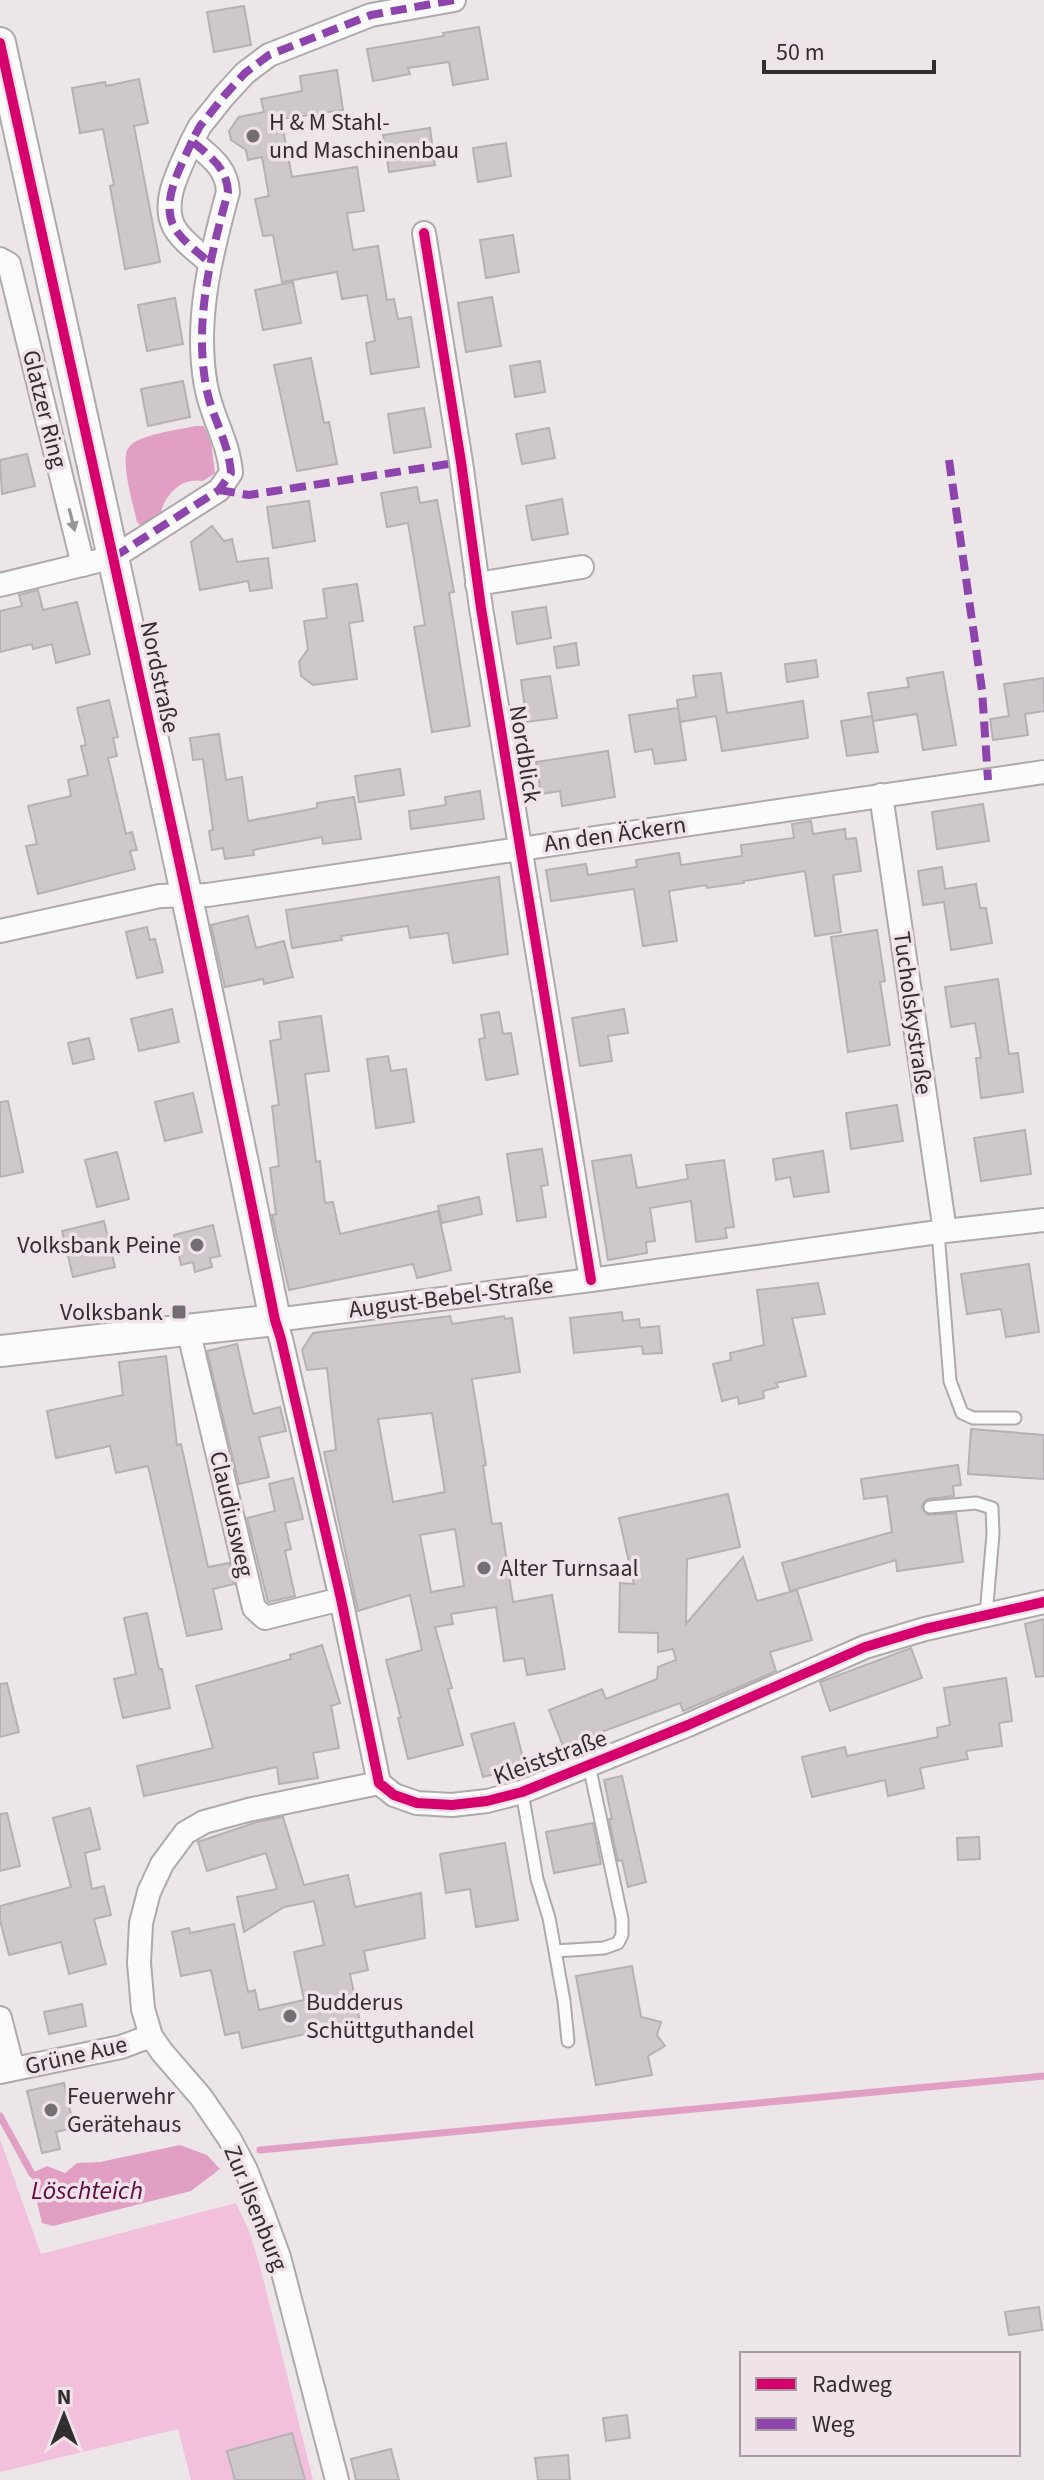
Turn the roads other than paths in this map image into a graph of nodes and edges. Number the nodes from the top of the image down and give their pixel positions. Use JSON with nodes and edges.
{"nodes":[{"id":1,"x":454,"y":0,"type":"edge"},
{"id":2,"x":375,"y":7,"type":"edge"},
{"id":3,"x":0,"y":43,"type":"edge"},
{"id":4,"x":192,"y":141,"type":"junction"},
{"id":5,"x":424,"y":233,"type":"dead end"},
{"id":6,"x":0,"y":259,"type":"edge"},
{"id":7,"x":210,"y":263,"type":"junction"},
{"id":8,"x":114,"y":557,"type":"junction"},
{"id":9,"x":83,"y":565,"type":"junction"},
{"id":10,"x":582,"y":567,"type":"dead end"},
{"id":11,"x":477,"y":584,"type":"junction"},
{"id":12,"x":0,"y":585,"type":"edge"},
{"id":13,"x":1044,"y":772,"type":"edge"},
{"id":14,"x":881,"y":795,"type":"junction"},
{"id":15,"x":520,"y":848,"type":"junction"},
{"id":16,"x":186,"y":895,"type":"junction"},
{"id":17,"x":0,"y":931,"type":"edge"},
{"id":18,"x":1044,"y":1220,"type":"edge"},
{"id":19,"x":942,"y":1231,"type":"junction"},
{"id":20,"x":591,"y":1280,"type":"junction"},
{"id":21,"x":275,"y":1320,"type":"junction"},
{"id":22,"x":188,"y":1329,"type":"junction"},
{"id":23,"x":0,"y":1351,"type":"edge"},
{"id":24,"x":1015,"y":1418,"type":"dead end"},
{"id":25,"x":930,"y":1507,"type":"dead end"},
{"id":26,"x":341,"y":1599,"type":"junction"},
{"id":27,"x":1044,"y":1602,"type":"edge"},
{"id":28,"x":986,"y":1615,"type":"junction"},
{"id":29,"x":589,"y":1765,"type":"junction"},
{"id":30,"x":379,"y":1783,"type":"junction"},
{"id":31,"x":522,"y":1792,"type":"junction"},
{"id":32,"x":555,"y":1951,"type":"junction"},
{"id":33,"x":0,"y":2018,"type":"edge"},
{"id":34,"x":151,"y":2036,"type":"junction"},
{"id":35,"x":568,"y":2041,"type":"dead end"},
{"id":36,"x":6,"y":2071,"type":"edge"},
{"id":37,"x":337,"y":2480,"type":"edge"}],
"edges":[{"from":1,"to":2,"type":"street"},
{"from":2,"to":4,"type":"street"},
{"from":3,"to":8,"type":"street","name":"Nordstraße"},
{"from":4,"to":7,"type":"street"},
{"from":4,"to":7,"type":"street"},
{"from":5,"to":11,"type":"street","name":"Nordblick"},
{"from":6,"to":9,"type":"street","name":"Glatzer Ring","one_way":true},
{"from":7,"to":8,"type":"street"},
{"from":8,"to":9,"type":"street"},
{"from":8,"to":16,"type":"street","name":"Nordstraße"},
{"from":9,"to":12,"type":"street"},
{"from":10,"to":11,"type":"street"},
{"from":11,"to":15,"type":"street","name":"Nordblick"},
{"from":13,"to":14,"type":"street","name":"An den Äckern"},
{"from":14,"to":15,"type":"street","name":"An den Äckern"},
{"from":14,"to":19,"type":"street","name":"Tucholskystraße"},
{"from":15,"to":16,"type":"street","name":"An den Äckern"},
{"from":15,"to":20,"type":"street","name":"Nordblick"},
{"from":16,"to":17,"type":"street","name":"An den Äckern"},
{"from":16,"to":21,"type":"street","name":"Nordstraße"},
{"from":18,"to":19,"type":"street","name":"August-Bebel-Straße"},
{"from":19,"to":20,"type":"street","name":"August-Bebel-Straße"},
{"from":19,"to":24,"type":"lane"},
{"from":20,"to":21,"type":"street","name":"August-Bebel-Straße"},
{"from":21,"to":22,"type":"street","name":"August-Bebel-Straße"},
{"from":21,"to":26,"type":"street"},
{"from":22,"to":23,"type":"street","name":"August-Bebel-Straße"},
{"from":22,"to":26,"type":"street","name":"Claudiusweg"},
{"from":25,"to":28,"type":"lane"},
{"from":26,"to":30,"type":"street"},
{"from":27,"to":28,"type":"street","name":"Kleiststraße"},
{"from":28,"to":29,"type":"street","name":"Kleiststraße"},
{"from":29,"to":31,"type":"street","name":"Kleiststraße"},
{"from":29,"to":32,"type":"lane"},
{"from":30,"to":31,"type":"street","name":"Kleiststraße"},
{"from":30,"to":34,"type":"street","name":"Zur Ilsenburg"},
{"from":31,"to":32,"type":"lane"},
{"from":32,"to":35,"type":"lane"},
{"from":33,"to":36,"type":"street"},
{"from":34,"to":36,"type":"street","name":"Grüne Aue"},
{"from":34,"to":37,"type":"street","name":"Zur Ilsenburg"}]}
